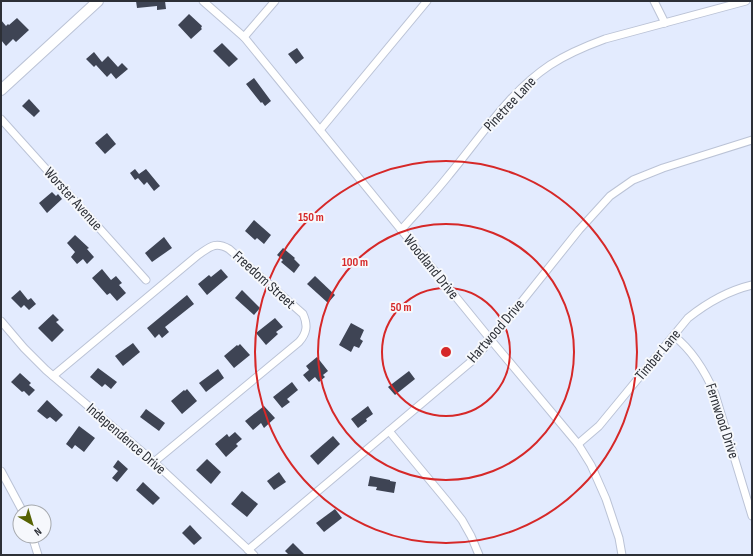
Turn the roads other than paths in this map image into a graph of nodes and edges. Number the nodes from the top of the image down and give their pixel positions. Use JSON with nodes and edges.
{"nodes":[{"id":1,"x":98,"y":1,"type":"edge"},
{"id":2,"x":203,"y":1,"type":"edge"},
{"id":3,"x":275,"y":1,"type":"edge"},
{"id":4,"x":426,"y":1,"type":"edge"},
{"id":5,"x":654,"y":1,"type":"edge"},
{"id":6,"x":746,"y":1,"type":"edge"},
{"id":7,"x":665,"y":23,"type":"junction"},
{"id":8,"x":244,"y":37,"type":"junction"},
{"id":9,"x":1,"y":90,"type":"edge"},
{"id":10,"x":1,"y":119,"type":"edge"},
{"id":11,"x":320,"y":130,"type":"junction"},
{"id":12,"x":752,"y":140,"type":"edge"},
{"id":13,"x":401,"y":230,"type":"junction"},
{"id":14,"x":146,"y":280,"type":"dead end"},
{"id":15,"x":752,"y":285,"type":"edge"},
{"id":16,"x":1,"y":321,"type":"edge"},
{"id":17,"x":674,"y":336,"type":"junction"},
{"id":18,"x":491,"y":340,"type":"junction"},
{"id":19,"x":53,"y":376,"type":"junction"},
{"id":20,"x":389,"y":431,"type":"junction"},
{"id":21,"x":578,"y":444,"type":"junction"},
{"id":22,"x":154,"y":462,"type":"junction"},
{"id":23,"x":1,"y":471,"type":"edge"},
{"id":24,"x":19,"y":504,"type":"edge"},
{"id":25,"x":752,"y":516,"type":"edge"},
{"id":26,"x":35,"y":544,"type":"edge"},
{"id":27,"x":251,"y":552,"type":"edge"},
{"id":28,"x":38,"y":555,"type":"edge"},
{"id":29,"x":478,"y":555,"type":"edge"},
{"id":30,"x":622,"y":555,"type":"edge"}],
"edges":[{"from":1,"to":9,"type":"street"},
{"from":2,"to":8,"type":"street","name":"Woodland Drive"},
{"from":3,"to":8,"type":"street"},
{"from":4,"to":11,"type":"street"},
{"from":5,"to":7,"type":"street"},
{"from":6,"to":7,"type":"street","name":"Pinetree Lane"},
{"from":7,"to":13,"type":"street","name":"Pinetree Lane"},
{"from":8,"to":11,"type":"street","name":"Woodland Drive"},
{"from":10,"to":14,"type":"street","name":"Worster Avenue"},
{"from":11,"to":13,"type":"street","name":"Woodland Drive"},
{"from":12,"to":18,"type":"street","name":"Hartwood Drive"},
{"from":13,"to":18,"type":"street","name":"Woodland Drive"},
{"from":15,"to":17,"type":"street","name":"Timber Lane"},
{"from":16,"to":19,"type":"street","name":"Independence Drive"},
{"from":17,"to":21,"type":"street","name":"Timber Lane"},
{"from":17,"to":25,"type":"street","name":"Fernwood Drive"},
{"from":18,"to":20,"type":"street","name":"Hartwood Drive"},
{"from":18,"to":21,"type":"street","name":"Woodland Drive"},
{"from":19,"to":22,"type":"street","name":"Independence Drive"},
{"from":19,"to":22,"type":"street","name":"Freedom Street"},
{"from":20,"to":27,"type":"street","name":"Hartwood Drive"},
{"from":20,"to":29,"type":"street"},
{"from":21,"to":30,"type":"street","name":"Woodland Drive"},
{"from":22,"to":27,"type":"street","name":"Independence Drive"},
{"from":23,"to":24,"type":"street"},
{"from":26,"to":28,"type":"street"}]}
